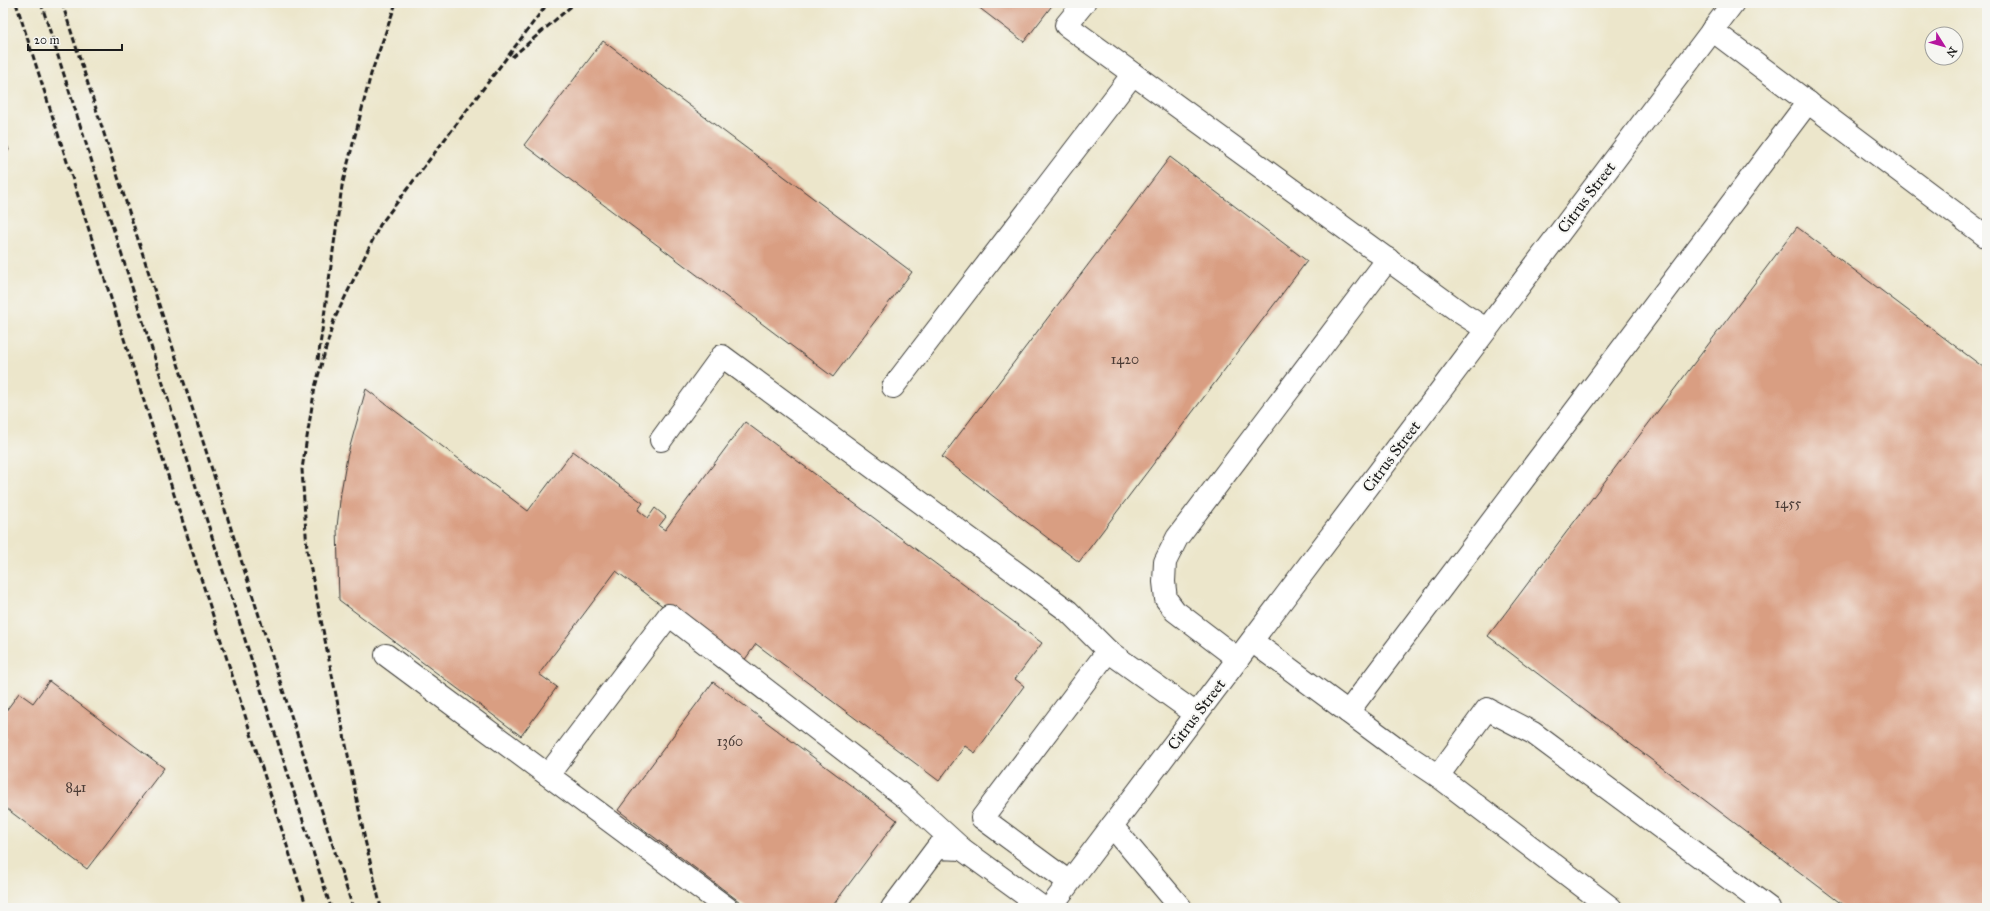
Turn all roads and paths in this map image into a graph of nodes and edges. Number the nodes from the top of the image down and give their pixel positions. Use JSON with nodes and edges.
{"nodes":[{"id":1,"x":1084,"y":3,"type":"edge"},
{"id":2,"x":1733,"y":3,"type":"edge"},
{"id":3,"x":1712,"y":30,"type":"junction"},
{"id":4,"x":1133,"y":74,"type":"junction"},
{"id":5,"x":1808,"y":102,"type":"junction"},
{"id":6,"x":1987,"y":237,"type":"edge"},
{"id":7,"x":1388,"y":259,"type":"junction"},
{"id":8,"x":1486,"y":330,"type":"junction"},
{"id":9,"x":893,"y":387,"type":"dead end"},
{"id":10,"x":661,"y":440,"type":"dead end"},
{"id":11,"x":1252,"y":641,"type":"junction"},
{"id":12,"x":1108,"y":651,"type":"junction"},
{"id":13,"x":386,"y":655,"type":"dead end"},
{"id":14,"x":1238,"y":659,"type":"junction"},
{"id":15,"x":1348,"y":712,"type":"junction"},
{"id":16,"x":1196,"y":714,"type":"junction"},
{"id":17,"x":548,"y":775,"type":"junction"},
{"id":18,"x":1438,"y":776,"type":"junction"},
{"id":19,"x":1112,"y":826,"type":"junction"},
{"id":20,"x":962,"y":849,"type":"junction"},
{"id":21,"x":1069,"y":882,"type":"junction"},
{"id":22,"x":727,"y":908,"type":"edge"},
{"id":23,"x":892,"y":908,"type":"edge"},
{"id":24,"x":1043,"y":908,"type":"edge"},
{"id":25,"x":1050,"y":908,"type":"edge"},
{"id":26,"x":1181,"y":908,"type":"edge"},
{"id":27,"x":1611,"y":908,"type":"edge"},
{"id":28,"x":1769,"y":908,"type":"edge"}],
"edges":[{"from":1,"to":4,"type":"street"},
{"from":2,"to":3,"type":"street","name":"Citrus Street"},
{"from":3,"to":5,"type":"street"},
{"from":3,"to":8,"type":"street","name":"Citrus Street"},
{"from":4,"to":7,"type":"street"},
{"from":4,"to":9,"type":"street"},
{"from":5,"to":6,"type":"street"},
{"from":5,"to":15,"type":"street"},
{"from":7,"to":8,"type":"street"},
{"from":7,"to":14,"type":"street"},
{"from":8,"to":11,"type":"street","name":"Citrus Street"},
{"from":10,"to":12,"type":"street"},
{"from":11,"to":14,"type":"street","name":"Citrus Street"},
{"from":11,"to":15,"type":"street"},
{"from":12,"to":16,"type":"street"},
{"from":12,"to":21,"type":"street"},
{"from":13,"to":17,"type":"street"},
{"from":14,"to":16,"type":"street","name":"Citrus Street"},
{"from":15,"to":18,"type":"street"},
{"from":16,"to":19,"type":"street","name":"Citrus Street"},
{"from":17,"to":20,"type":"street"},
{"from":17,"to":22,"type":"street"},
{"from":18,"to":27,"type":"street"},
{"from":18,"to":28,"type":"street"},
{"from":19,"to":21,"type":"street","name":"Citrus Street"},
{"from":19,"to":26,"type":"street"},
{"from":20,"to":23,"type":"street"},
{"from":20,"to":24,"type":"street"},
{"from":21,"to":25,"type":"street","name":"Citrus Street"}]}
